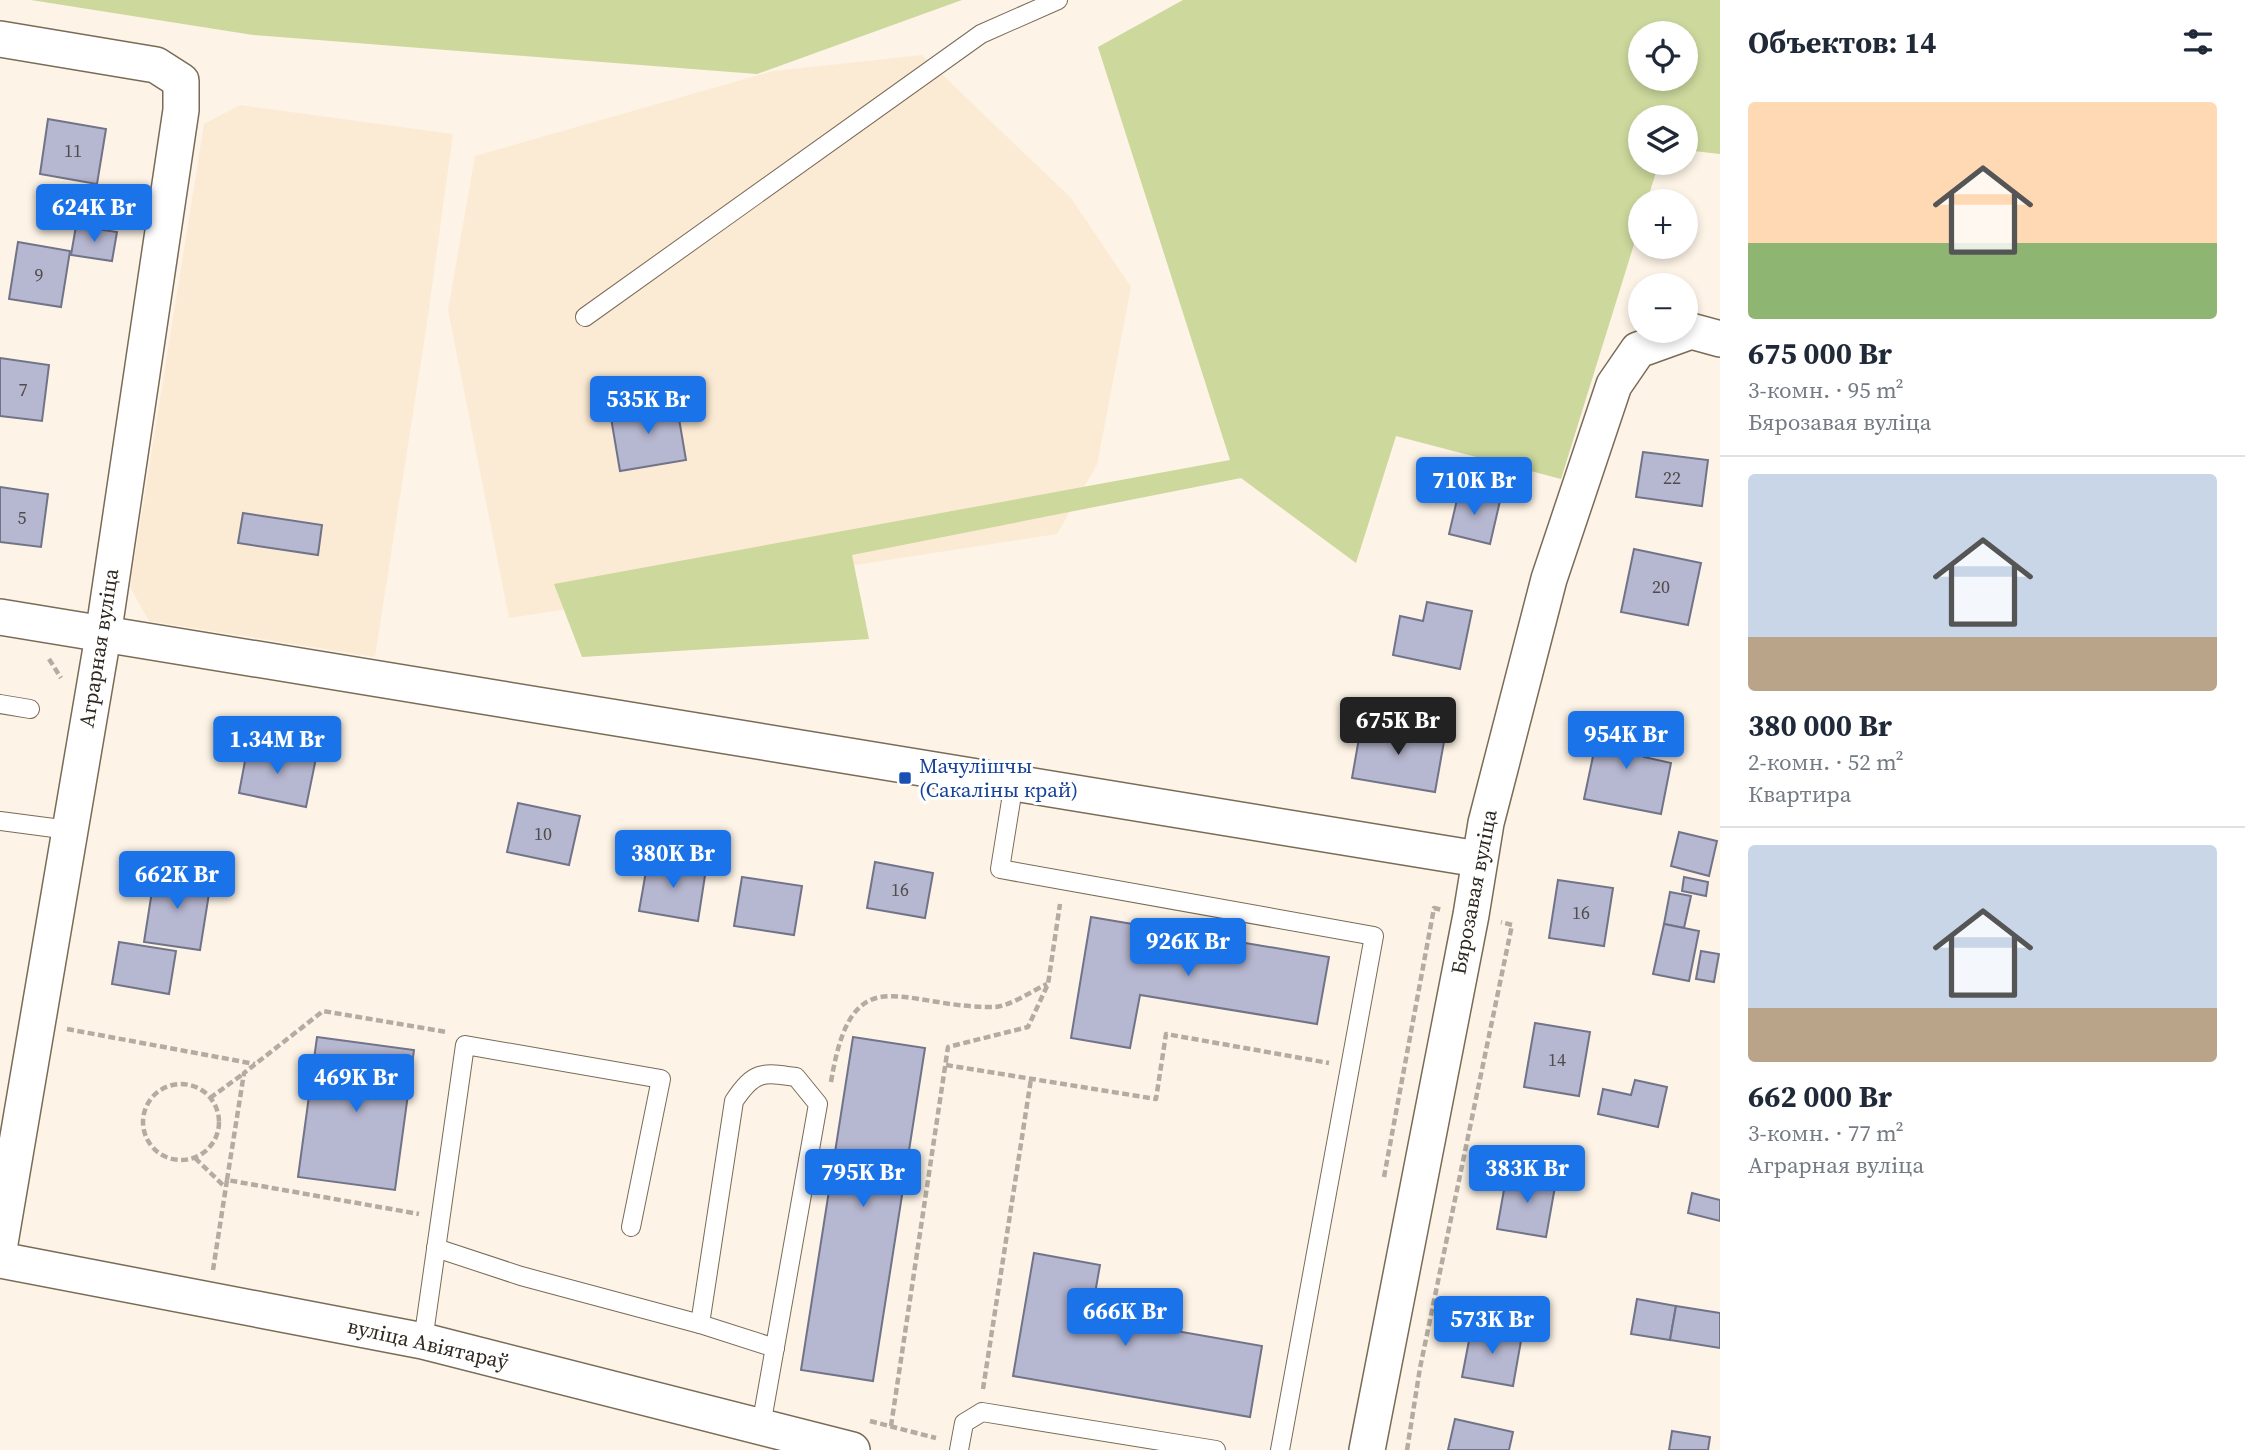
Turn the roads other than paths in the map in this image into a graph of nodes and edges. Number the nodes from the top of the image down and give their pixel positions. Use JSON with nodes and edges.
{"nodes":[{"id":1,"x":1058,"y":0,"type":"edge"},
{"id":2,"x":0,"y":39,"type":"edge"},
{"id":3,"x":585,"y":317,"type":"dead end"},
{"id":4,"x":1720,"y":339,"type":"edge"},
{"id":5,"x":0,"y":617,"type":"edge"},
{"id":6,"x":103,"y":636,"type":"junction"},
{"id":7,"x":0,"y":704,"type":"edge"},
{"id":8,"x":30,"y":709,"type":"dead end"},
{"id":9,"x":1014,"y":782,"type":"junction"},
{"id":10,"x":0,"y":821,"type":"edge"},
{"id":11,"x":69,"y":830,"type":"junction"},
{"id":12,"x":1478,"y":859,"type":"junction"},
{"id":13,"x":631,"y":1227,"type":"dead end"},
{"id":14,"x":0,"y":1243,"type":"edge"},
{"id":15,"x":436,"y":1248,"type":"junction"},
{"id":16,"x":0,"y":1260,"type":"edge"},
{"id":17,"x":701,"y":1324,"type":"junction"},
{"id":18,"x":422,"y":1340,"type":"junction"},
{"id":19,"x":775,"y":1348,"type":"junction"},
{"id":20,"x":761,"y":1426,"type":"junction"},
{"id":21,"x":859,"y":1435,"type":"edge"},
{"id":22,"x":959,"y":1447,"type":"edge"},
{"id":23,"x":1216,"y":1450,"type":"edge"},
{"id":24,"x":1280,"y":1450,"type":"edge"},
{"id":25,"x":1367,"y":1450,"type":"edge"}],
"edges":[{"from":1,"to":3,"type":"lane"},
{"from":2,"to":6,"type":"street","name":"Аграрная вуліца"},
{"from":4,"to":12,"type":"street","name":"Бярозавая вуліца"},
{"from":5,"to":6,"type":"street"},
{"from":6,"to":9,"type":"street"},
{"from":6,"to":11,"type":"street","name":"Аграрная вуліца"},
{"from":7,"to":8,"type":"lane"},
{"from":9,"to":12,"type":"street"},
{"from":9,"to":24,"type":"lane"},
{"from":10,"to":11,"type":"lane"},
{"from":11,"to":14,"type":"street","name":"Аграрная вуліца"},
{"from":12,"to":25,"type":"street","name":"Бярозавая вуліца"},
{"from":13,"to":15,"type":"lane"},
{"from":15,"to":17,"type":"lane"},
{"from":15,"to":18,"type":"lane"},
{"from":16,"to":18,"type":"street","name":"вуліца Авіятараў"},
{"from":17,"to":19,"type":"lane"},
{"from":17,"to":19,"type":"lane"},
{"from":18,"to":20,"type":"street","name":"вуліца Авіятараў"},
{"from":19,"to":20,"type":"lane"},
{"from":20,"to":21,"type":"street","name":"вуліца Авіятараў"},
{"from":22,"to":23,"type":"lane"}]}
